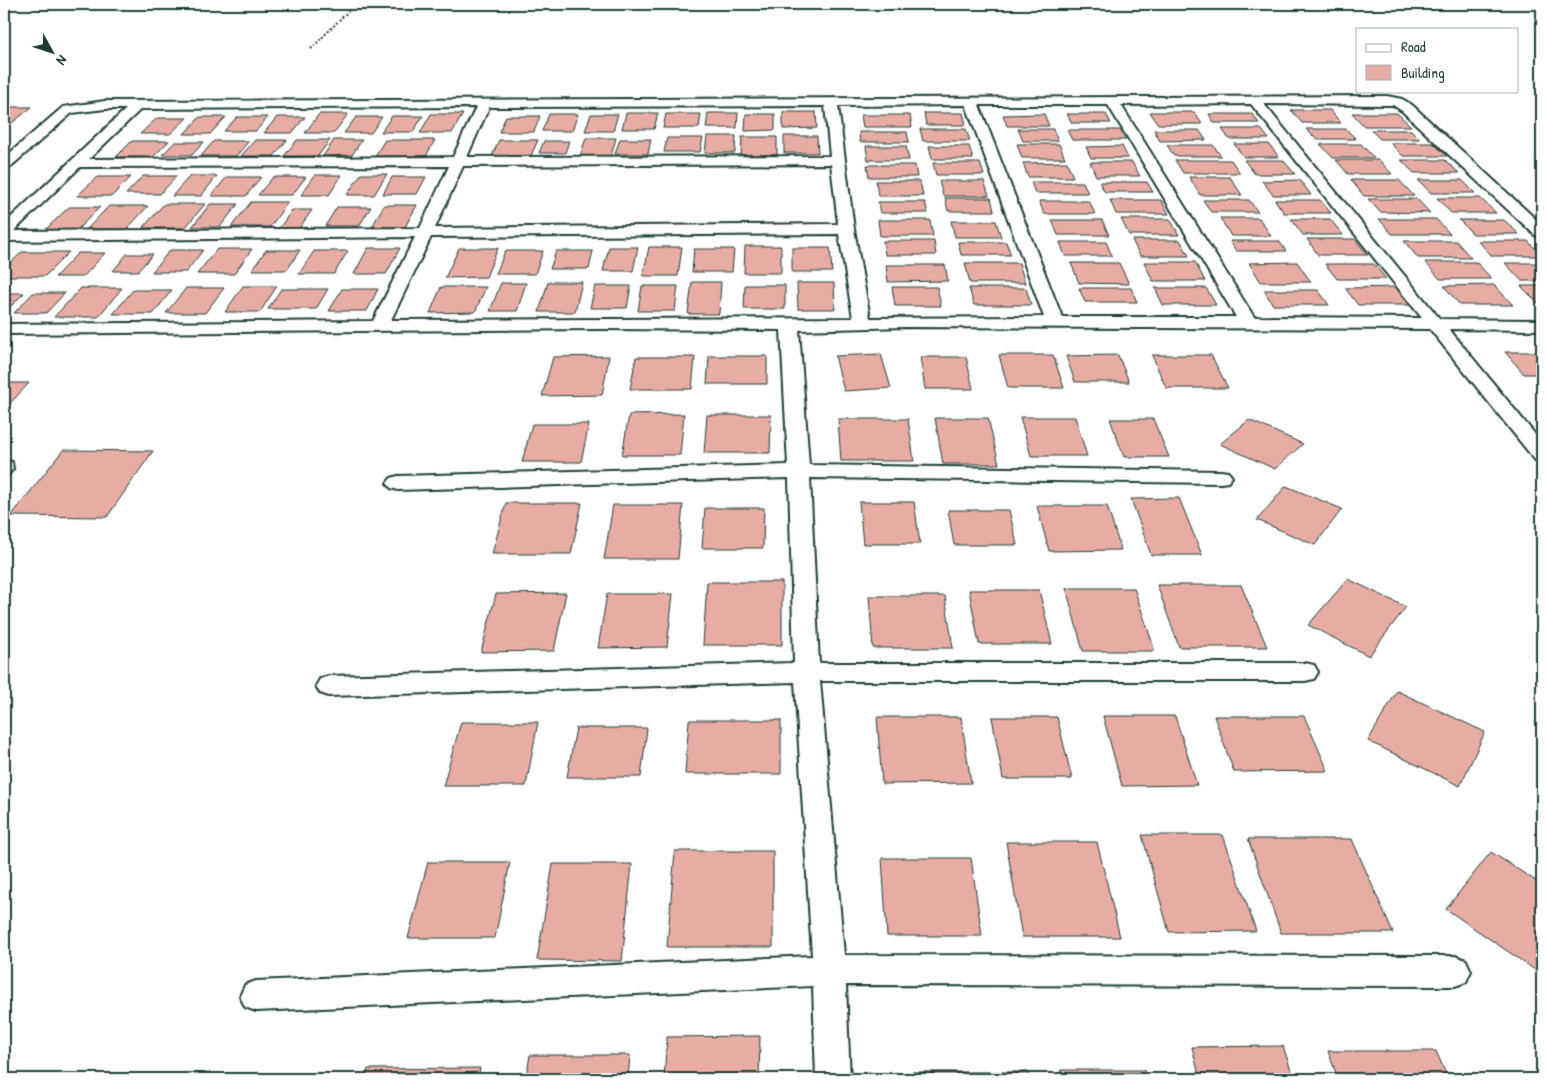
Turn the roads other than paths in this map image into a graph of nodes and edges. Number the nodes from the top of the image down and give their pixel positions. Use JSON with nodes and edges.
{"nodes":[{"id":1,"x":1255,"y":101,"type":"junction"},
{"id":2,"x":831,"y":102,"type":"junction"},
{"id":3,"x":971,"y":102,"type":"junction"},
{"id":4,"x":1113,"y":102,"type":"junction"},
{"id":5,"x":484,"y":104,"type":"junction"},
{"id":6,"x":138,"y":105,"type":"junction"},
{"id":7,"x":837,"y":160,"type":"junction"},
{"id":8,"x":458,"y":161,"type":"junction"},
{"id":9,"x":76,"y":163,"type":"junction"},
{"id":10,"x":4,"y":165,"type":"edge"},
{"id":11,"x":846,"y":229,"type":"junction"},
{"id":12,"x":426,"y":231,"type":"junction"},
{"id":13,"x":1542,"y":233,"type":"edge"},
{"id":14,"x":4,"y":234,"type":"edge"},
{"id":15,"x":862,"y":322,"type":"junction"},
{"id":16,"x":1055,"y":322,"type":"junction"},
{"id":17,"x":1248,"y":322,"type":"junction"},
{"id":18,"x":1437,"y":324,"type":"junction"},
{"id":19,"x":790,"y":325,"type":"junction"},
{"id":20,"x":1542,"y":325,"type":"edge"},
{"id":21,"x":379,"y":327,"type":"junction"},
{"id":22,"x":4,"y":329,"type":"edge"},
{"id":23,"x":1542,"y":456,"type":"edge"},
{"id":24,"x":4,"y":463,"type":"edge"},
{"id":25,"x":799,"y":471,"type":"junction"},
{"id":26,"x":4,"y":473,"type":"edge"},
{"id":27,"x":1221,"y":477,"type":"dead end"},
{"id":28,"x":398,"y":483,"type":"dead end"},
{"id":29,"x":807,"y":672,"type":"junction"},
{"id":30,"x":1305,"y":672,"type":"dead end"},
{"id":31,"x":329,"y":686,"type":"dead end"},
{"id":32,"x":829,"y":970,"type":"junction"},
{"id":33,"x":1455,"y":971,"type":"dead end"},
{"id":34,"x":256,"y":996,"type":"dead end"},
{"id":35,"x":833,"y":1079,"type":"edge"}],
"edges":[{"from":1,"to":4,"type":"street"},
{"from":1,"to":13,"type":"street"},
{"from":1,"to":18,"type":"street"},
{"from":2,"to":3,"type":"street"},
{"from":2,"to":5,"type":"street"},
{"from":2,"to":7,"type":"street"},
{"from":3,"to":4,"type":"street"},
{"from":3,"to":16,"type":"street"},
{"from":4,"to":17,"type":"street"},
{"from":5,"to":6,"type":"street"},
{"from":5,"to":8,"type":"street"},
{"from":6,"to":9,"type":"street"},
{"from":6,"to":10,"type":"street"},
{"from":7,"to":8,"type":"street"},
{"from":7,"to":11,"type":"street"},
{"from":8,"to":9,"type":"street"},
{"from":8,"to":12,"type":"street"},
{"from":9,"to":14,"type":"street"},
{"from":11,"to":12,"type":"street"},
{"from":11,"to":15,"type":"street"},
{"from":12,"to":14,"type":"street"},
{"from":12,"to":21,"type":"street"},
{"from":15,"to":16,"type":"street"},
{"from":15,"to":19,"type":"street"},
{"from":16,"to":17,"type":"street"},
{"from":17,"to":18,"type":"street"},
{"from":18,"to":20,"type":"street"},
{"from":18,"to":23,"type":"street"},
{"from":19,"to":21,"type":"street"},
{"from":19,"to":25,"type":"street"},
{"from":21,"to":22,"type":"street"},
{"from":24,"to":26,"type":"lane"},
{"from":25,"to":27,"type":"street"},
{"from":25,"to":28,"type":"street"},
{"from":25,"to":29,"type":"street"},
{"from":29,"to":30,"type":"street"},
{"from":29,"to":31,"type":"street"},
{"from":29,"to":32,"type":"street"},
{"from":32,"to":33,"type":"street"},
{"from":32,"to":34,"type":"street"},
{"from":32,"to":35,"type":"street"}]}
